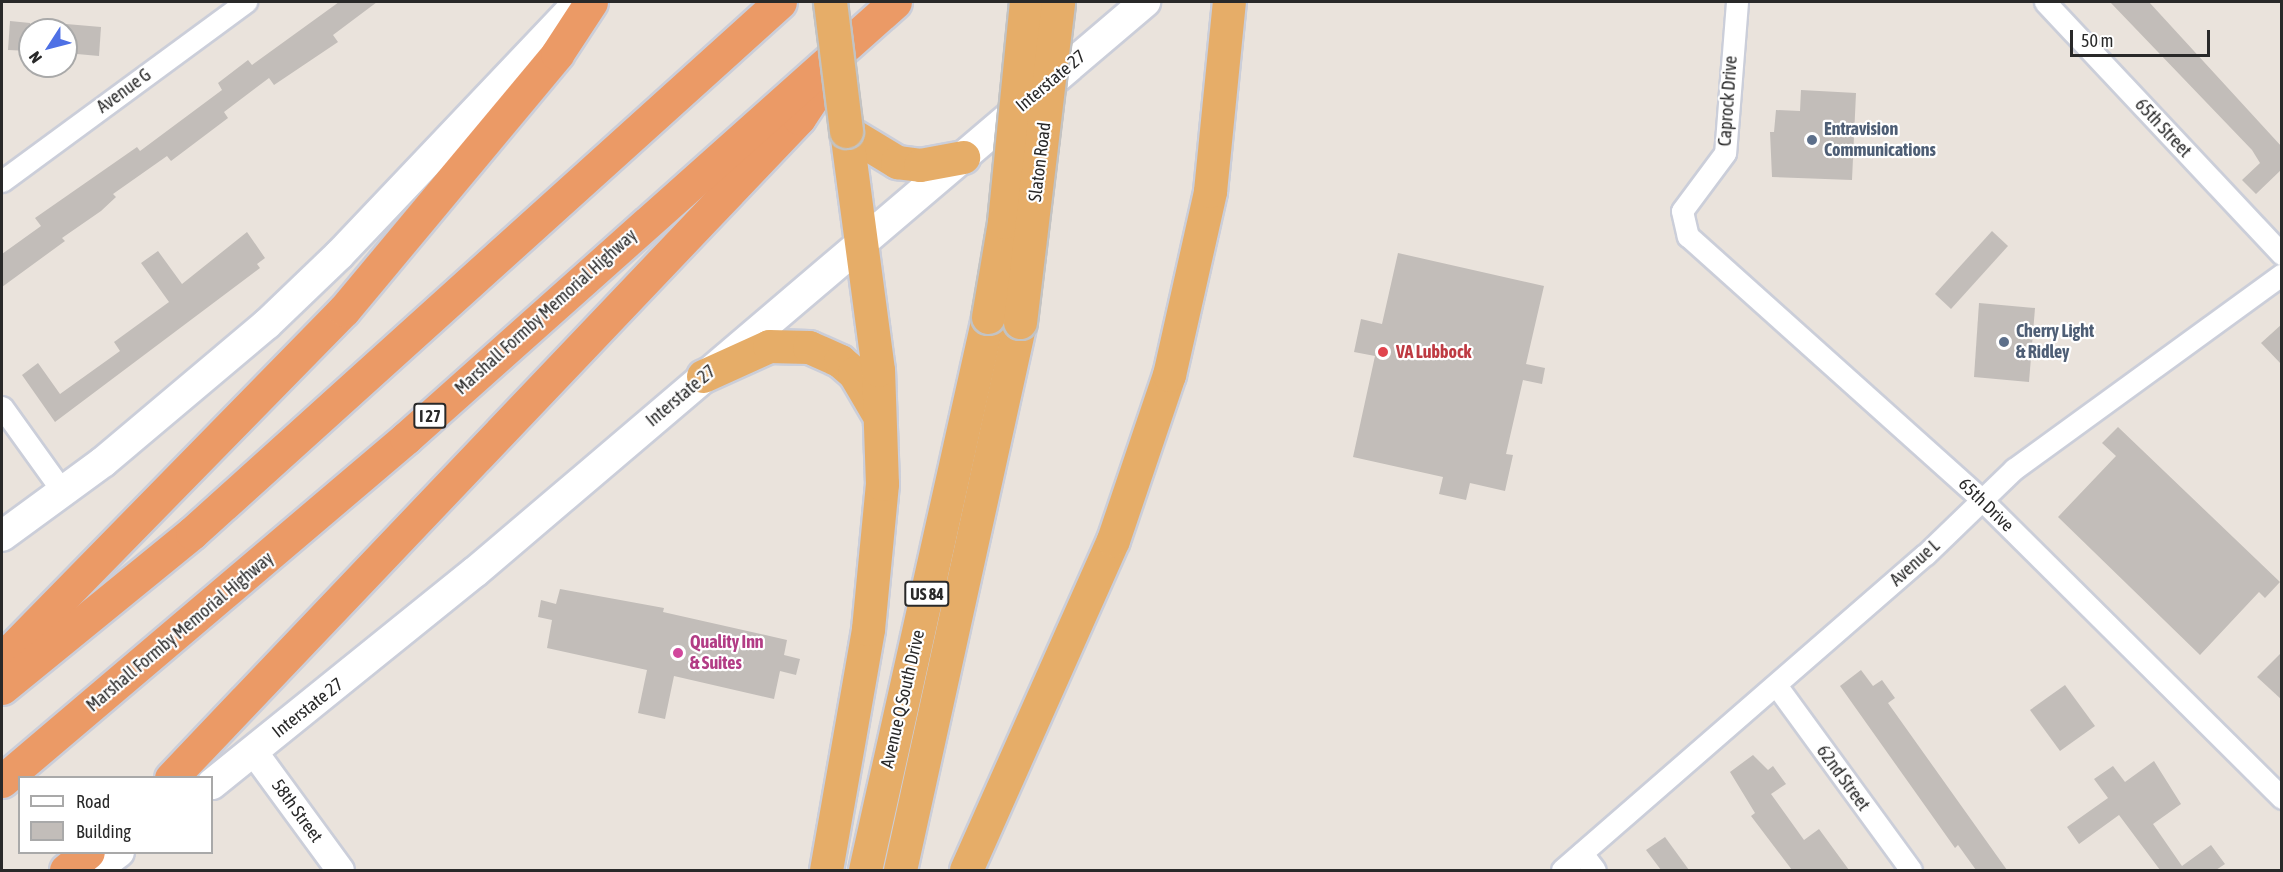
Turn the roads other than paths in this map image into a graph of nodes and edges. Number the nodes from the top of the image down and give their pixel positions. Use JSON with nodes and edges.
{"nodes":[{"id":1,"x":246,"y":2,"type":"edge"},
{"id":2,"x":579,"y":2,"type":"edge"},
{"id":3,"x":591,"y":2,"type":"edge"},
{"id":4,"x":780,"y":2,"type":"edge"},
{"id":5,"x":830,"y":2,"type":"edge"},
{"id":6,"x":895,"y":2,"type":"edge"},
{"id":7,"x":1026,"y":2,"type":"edge"},
{"id":8,"x":1058,"y":2,"type":"edge"},
{"id":9,"x":1145,"y":2,"type":"edge"},
{"id":10,"x":1228,"y":2,"type":"edge"},
{"id":11,"x":1737,"y":2,"type":"edge"},
{"id":12,"x":2045,"y":2,"type":"edge"},
{"id":13,"x":851,"y":40,"type":"junction"},
{"id":14,"x":846,"y":131,"type":"junction"},
{"id":15,"x":963,"y":157,"type":"junction"},
{"id":16,"x":2,"y":181,"type":"edge"},
{"id":17,"x":1681,"y":222,"type":"joint"},
{"id":18,"x":859,"y":246,"type":"junction"},
{"id":19,"x":2282,"y":254,"type":"edge"},
{"id":20,"x":2282,"y":274,"type":"edge"},
{"id":21,"x":988,"y":317,"type":"joint"},
{"id":22,"x":1020,"y":322,"type":"joint"},
{"id":23,"x":704,"y":376,"type":"junction"},
{"id":24,"x":2,"y":407,"type":"edge"},
{"id":25,"x":880,"y":420,"type":"junction"},
{"id":26,"x":63,"y":492,"type":"junction"},
{"id":27,"x":1982,"y":500,"type":"junction"},
{"id":28,"x":2,"y":536,"type":"edge"},
{"id":29,"x":2,"y":659,"type":"edge"},
{"id":30,"x":1776,"y":685,"type":"junction"},
{"id":31,"x":2,"y":688,"type":"edge"},
{"id":32,"x":253,"y":751,"type":"junction"},
{"id":33,"x":172,"y":776,"type":"edge"},
{"id":34,"x":2,"y":781,"type":"edge"},
{"id":35,"x":213,"y":783,"type":"edge"},
{"id":36,"x":2282,"y":798,"type":"edge"},
{"id":37,"x":1582,"y":853,"type":"junction"},
{"id":38,"x":86,"y":854,"type":"edge"},
{"id":39,"x":116,"y":854,"type":"edge"},
{"id":40,"x":66,"y":870,"type":"edge"},
{"id":41,"x":95,"y":870,"type":"edge"},
{"id":42,"x":340,"y":870,"type":"edge"},
{"id":43,"x":826,"y":870,"type":"edge"},
{"id":44,"x":865,"y":870,"type":"edge"},
{"id":45,"x":900,"y":870,"type":"edge"},
{"id":46,"x":966,"y":870,"type":"edge"},
{"id":47,"x":1562,"y":870,"type":"edge"},
{"id":48,"x":1595,"y":870,"type":"edge"},
{"id":49,"x":1911,"y":870,"type":"edge"}],
"edges":[{"from":1,"to":16,"type":"street","name":"Avenue G"},
{"from":2,"to":26,"type":"main road"},
{"from":3,"to":29,"type":"highway"},
{"from":4,"to":31,"type":"highway"},
{"from":5,"to":14,"type":"highway","bridge":true},
{"from":6,"to":13,"type":"highway","name":"Marshall Formby Memorial Highway","number":"I 27"},
{"from":7,"to":21,"type":"highway","name":"Slaton Road","number":"US 84","bridge":true},
{"from":8,"to":22,"type":"highway","name":"Slaton Road","number":"US 84","bridge":true},
{"from":9,"to":15,"type":"main road","name":"Interstate 27"},
{"from":10,"to":46,"type":"highway"},
{"from":11,"to":17,"type":"street","name":"Caprock Drive"},
{"from":12,"to":19,"type":"street","name":"65th Street"},
{"from":13,"to":33,"type":"highway"},
{"from":13,"to":34,"type":"highway","name":"Marshall Formby Memorial Highway","number":"I 27"},
{"from":14,"to":15,"type":"highway"},
{"from":14,"to":18,"type":"highway"},
{"from":15,"to":18,"type":"main road","name":"Interstate 27"},
{"from":17,"to":27,"type":"street","name":"65th Drive"},
{"from":18,"to":23,"type":"main road","name":"Interstate 27"},
{"from":18,"to":25,"type":"highway"},
{"from":20,"to":27,"type":"street","name":"Avenue L"},
{"from":21,"to":44,"type":"highway","name":"Avenue Q South Drive","number":"US 84"},
{"from":22,"to":45,"type":"highway","name":"Avenue Q South Drive","number":"US 84"},
{"from":23,"to":25,"type":"highway"},
{"from":23,"to":32,"type":"main road","name":"Interstate 27"},
{"from":24,"to":26,"type":"street"},
{"from":25,"to":43,"type":"highway"},
{"from":26,"to":28,"type":"main road"},
{"from":27,"to":30,"type":"street","name":"Avenue L"},
{"from":27,"to":36,"type":"street","name":"65th Drive"},
{"from":30,"to":37,"type":"street","name":"Avenue L"},
{"from":30,"to":49,"type":"street","name":"62nd Street"},
{"from":32,"to":35,"type":"main road","name":"Interstate 27"},
{"from":32,"to":42,"type":"street","name":"58th Street"},
{"from":37,"to":47,"type":"street","name":"Avenue L"},
{"from":37,"to":48,"type":"street"},
{"from":38,"to":40,"type":"highway"},
{"from":39,"to":41,"type":"main road"}]}
